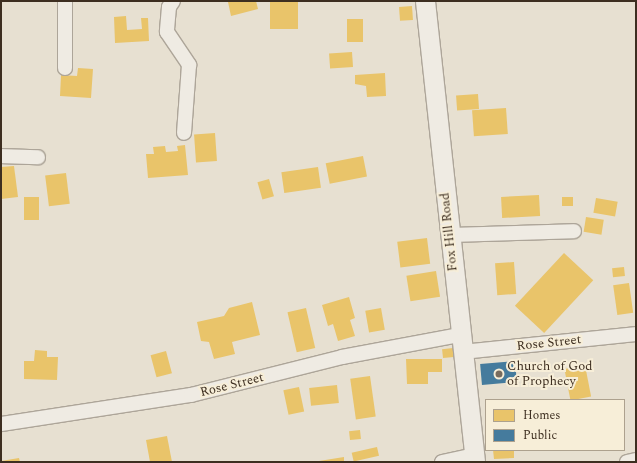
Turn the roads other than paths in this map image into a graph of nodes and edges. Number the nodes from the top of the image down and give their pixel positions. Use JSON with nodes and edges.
{"nodes":[{"id":1,"x":65,"y":1,"type":"edge"},
{"id":2,"x":173,"y":1,"type":"edge"},
{"id":3,"x":426,"y":1,"type":"edge"},
{"id":4,"x":65,"y":68,"type":"dead end"},
{"id":5,"x":184,"y":133,"type":"dead end"},
{"id":6,"x":1,"y":156,"type":"edge"},
{"id":7,"x":38,"y":157,"type":"dead end"},
{"id":8,"x":574,"y":231,"type":"dead end"},
{"id":9,"x":450,"y":235,"type":"junction"},
{"id":10,"x":636,"y":334,"type":"edge"},
{"id":11,"x":461,"y":343,"type":"junction"},
{"id":12,"x":1,"y":424,"type":"edge"},
{"id":13,"x":475,"y":458,"type":"edge"},
{"id":14,"x":636,"y":460,"type":"edge"},
{"id":15,"x":442,"y":462,"type":"edge"},
{"id":16,"x":627,"y":462,"type":"edge"}],
"edges":[{"from":1,"to":4,"type":"street"},
{"from":2,"to":5,"type":"street"},
{"from":3,"to":9,"type":"main road","name":"Fox Hill Road"},
{"from":6,"to":7,"type":"street"},
{"from":8,"to":9,"type":"street"},
{"from":9,"to":11,"type":"main road","name":"Fox Hill Road"},
{"from":10,"to":11,"type":"street","name":"Rose Street"},
{"from":11,"to":12,"type":"street","name":"Rose Street"},
{"from":11,"to":13,"type":"main road","name":"Fox Hill Road"},
{"from":13,"to":15,"type":"street"},
{"from":14,"to":16,"type":"street"}]}
